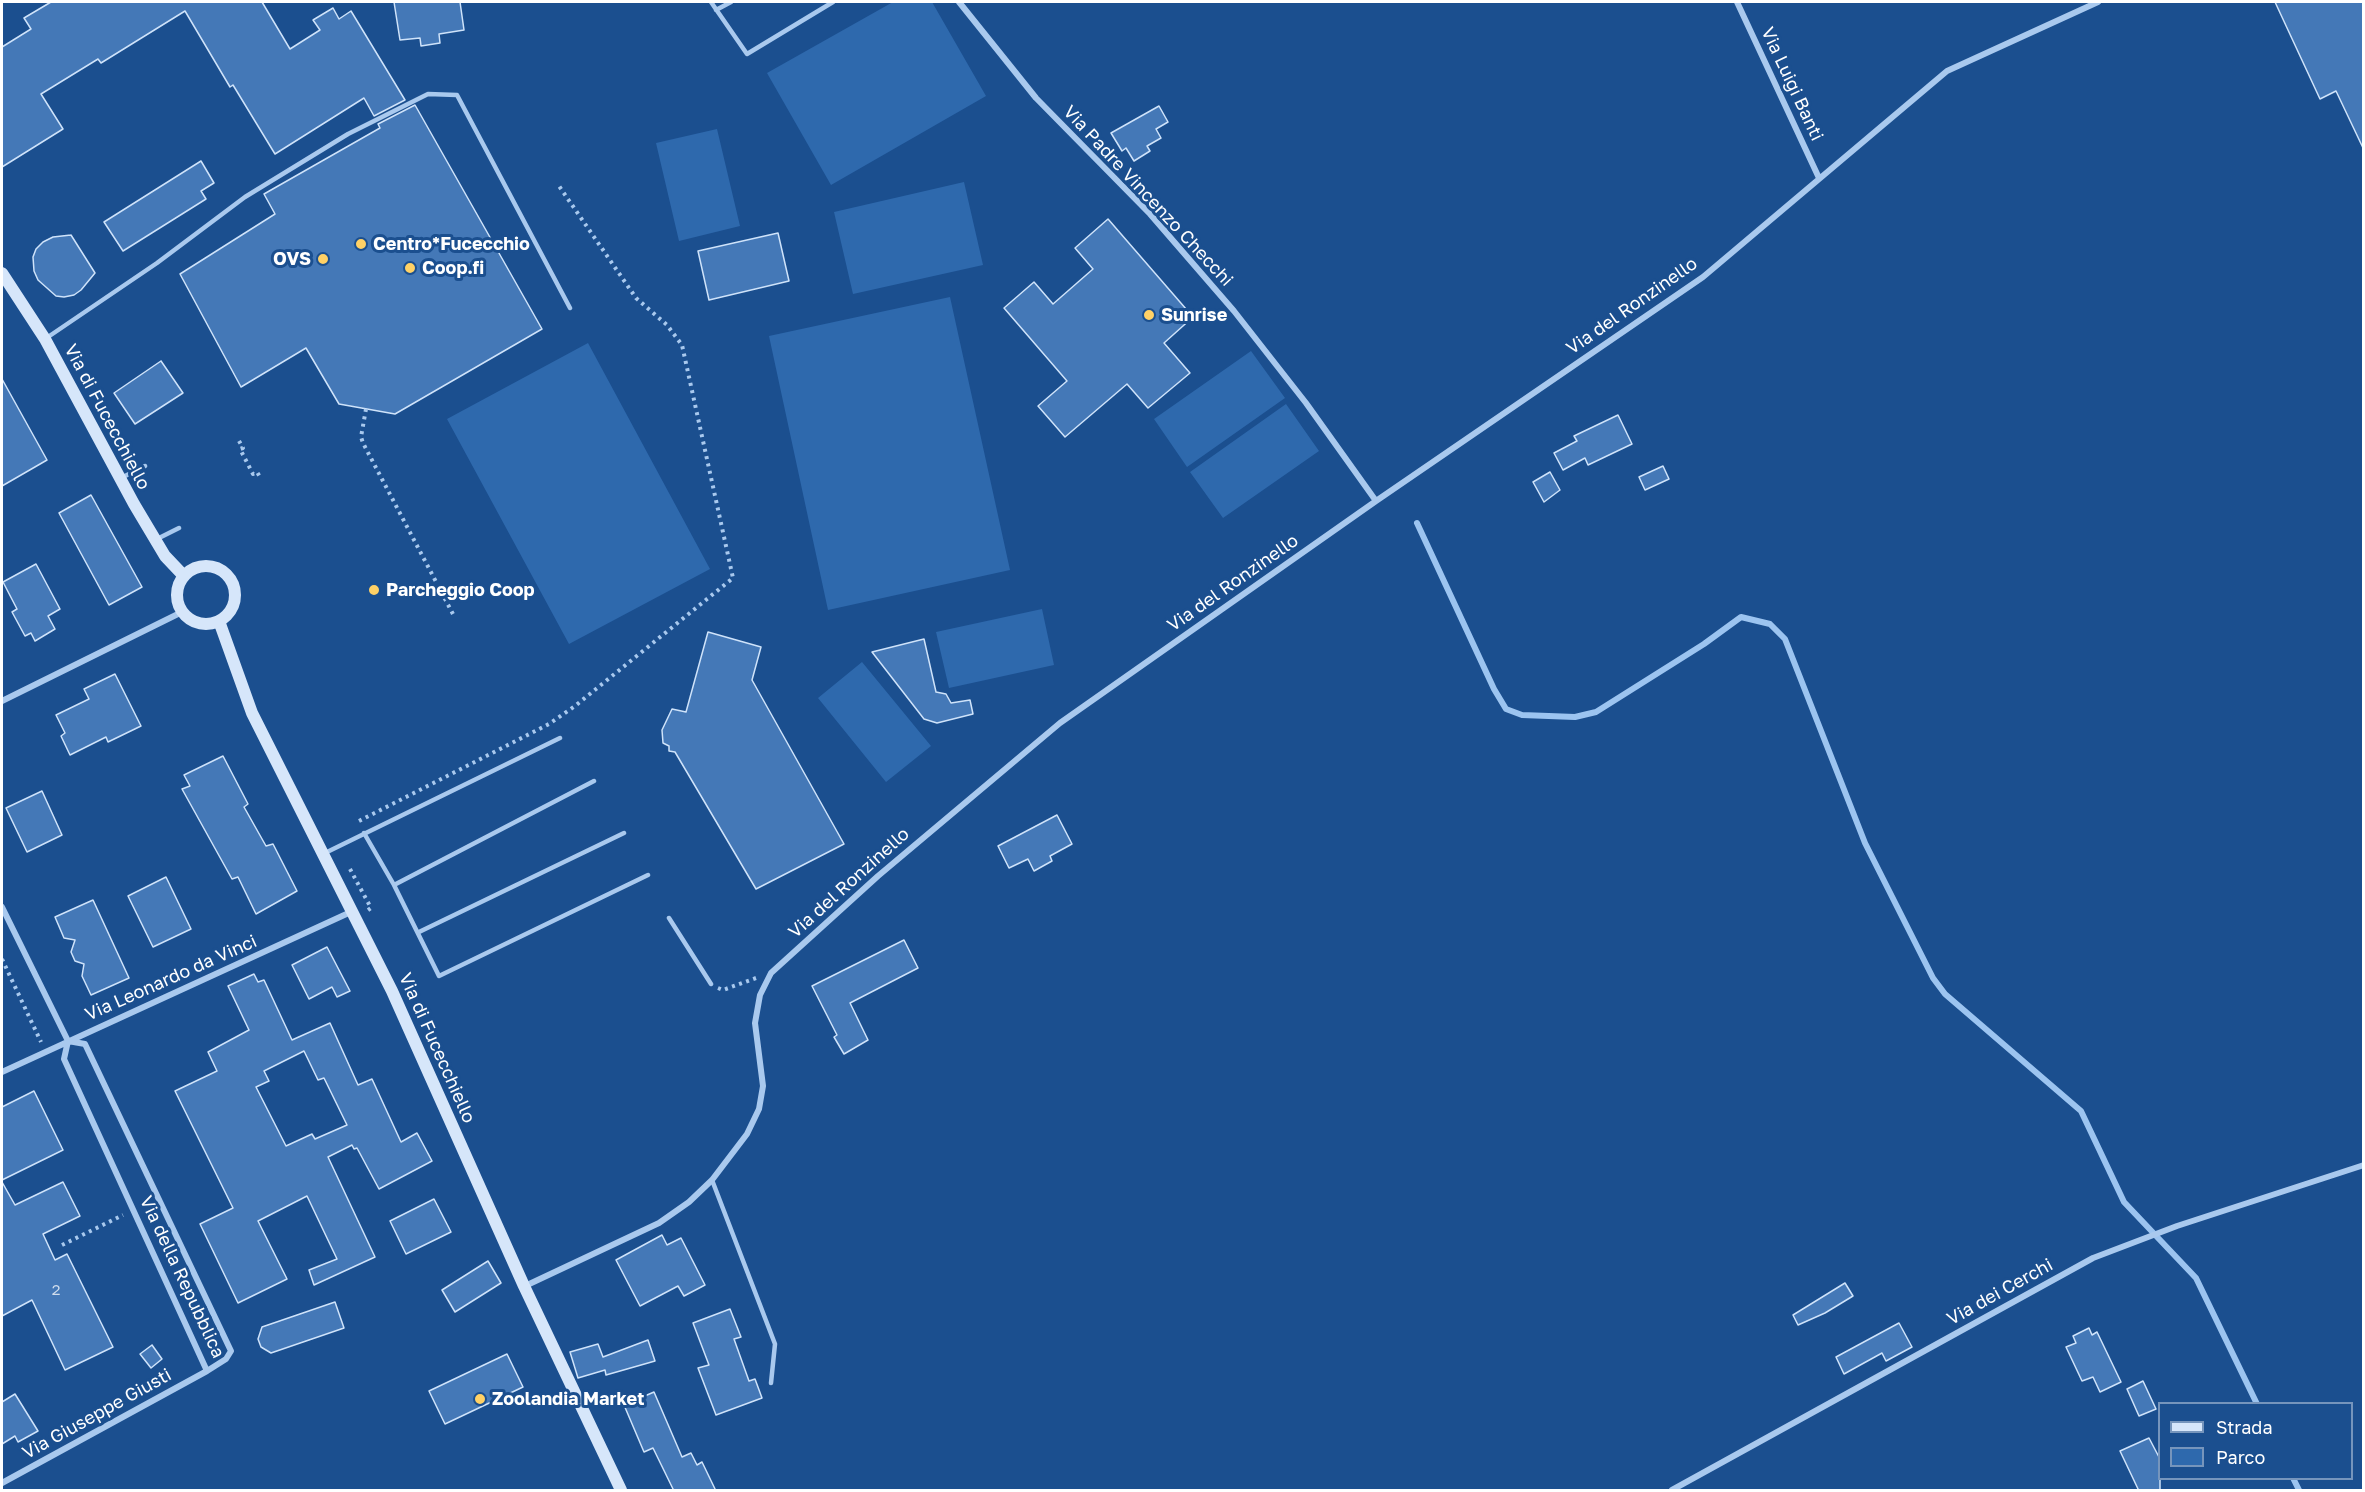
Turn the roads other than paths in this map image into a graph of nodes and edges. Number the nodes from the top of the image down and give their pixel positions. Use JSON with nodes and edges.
{"nodes":[{"id":1,"x":711,"y":2,"type":"edge"},
{"id":2,"x":731,"y":2,"type":"edge"},
{"id":3,"x":834,"y":2,"type":"edge"},
{"id":4,"x":959,"y":2,"type":"edge"},
{"id":5,"x":1737,"y":2,"type":"edge"},
{"id":6,"x":2098,"y":2,"type":"edge"},
{"id":7,"x":716,"y":10,"type":"junction"},
{"id":8,"x":1819,"y":178,"type":"junction"},
{"id":9,"x":2,"y":273,"type":"edge"},
{"id":10,"x":570,"y":309,"type":"dead end"},
{"id":11,"x":45,"y":339,"type":"junction"},
{"id":12,"x":144,"y":466,"type":"dead end"},
{"id":13,"x":121,"y":478,"type":"junction"},
{"id":14,"x":1376,"y":501,"type":"junction"},
{"id":15,"x":179,"y":528,"type":"dead end"},
{"id":16,"x":155,"y":540,"type":"junction"},
{"id":17,"x":183,"y":575,"type":"junction"},
{"id":18,"x":182,"y":612,"type":"junction"},
{"id":19,"x":219,"y":621,"type":"junction"},
{"id":20,"x":2,"y":701,"type":"edge"},
{"id":21,"x":560,"y":738,"type":"dead end"},
{"id":22,"x":594,"y":781,"type":"dead end"},
{"id":23,"x":624,"y":832,"type":"dead end"},
{"id":24,"x":364,"y":833,"type":"junction"},
{"id":25,"x":325,"y":853,"type":"junction"},
{"id":26,"x":648,"y":875,"type":"dead end"},
{"id":27,"x":394,"y":885,"type":"junction"},
{"id":28,"x":2,"y":907,"type":"edge"},
{"id":29,"x":353,"y":911,"type":"junction"},
{"id":30,"x":669,"y":918,"type":"dead end"},
{"id":31,"x":418,"y":932,"type":"junction"},
{"id":32,"x":711,"y":984,"type":"road end"},
{"id":33,"x":68,"y":1041,"type":"junction"},
{"id":34,"x":2,"y":1072,"type":"edge"},
{"id":35,"x":2364,"y":1165,"type":"edge"},
{"id":36,"x":712,"y":1179,"type":"junction"},
{"id":37,"x":524,"y":1286,"type":"junction"},
{"id":38,"x":207,"y":1371,"type":"junction"},
{"id":39,"x":771,"y":1383,"type":"dead end"},
{"id":40,"x":2,"y":1483,"type":"edge"},
{"id":41,"x":621,"y":1491,"type":"edge"},
{"id":42,"x":1672,"y":1491,"type":"edge"}],
"edges":[{"from":1,"to":7,"type":"lane"},
{"from":2,"to":7,"type":"lane"},
{"from":3,"to":7,"type":"lane"},
{"from":4,"to":14,"type":"street","name":"Via Padre Vincenzo Checchi"},
{"from":5,"to":8,"type":"street","name":"Via Luigi Banti"},
{"from":6,"to":8,"type":"street","name":"Via del Ronzinello"},
{"from":8,"to":14,"type":"street","name":"Via del Ronzinello"},
{"from":9,"to":11,"type":"main road","name":"Via di Fucecchiello"},
{"from":10,"to":11,"type":"lane"},
{"from":11,"to":13,"type":"main road","name":"Via di Fucecchiello"},
{"from":12,"to":13,"type":"lane"},
{"from":13,"to":16,"type":"main road","name":"Via di Fucecchiello"},
{"from":14,"to":36,"type":"street","name":"Via del Ronzinello"},
{"from":15,"to":16,"type":"lane"},
{"from":16,"to":17,"type":"main road","name":"Via di Fucecchiello"},
{"from":17,"to":18,"type":"main road"},
{"from":17,"to":19,"type":"main road"},
{"from":18,"to":19,"type":"main road"},
{"from":18,"to":20,"type":"street"},
{"from":19,"to":25,"type":"main road","name":"Via di Fucecchiello"},
{"from":21,"to":24,"type":"lane"},
{"from":22,"to":27,"type":"lane"},
{"from":23,"to":31,"type":"lane"},
{"from":24,"to":25,"type":"lane"},
{"from":24,"to":27,"type":"lane"},
{"from":25,"to":29,"type":"main road","name":"Via di Fucecchiello"},
{"from":26,"to":31,"type":"lane"},
{"from":27,"to":31,"type":"lane"},
{"from":28,"to":33,"type":"street"},
{"from":29,"to":33,"type":"street","name":"Via Leonardo da Vinci"},
{"from":29,"to":37,"type":"main road","name":"Via di Fucecchiello"},
{"from":30,"to":32,"type":"lane"},
{"from":33,"to":34,"type":"street","name":"Via Leonardo da Vinci"},
{"from":33,"to":38,"type":"street","name":"Via della Repubblica"},
{"from":33,"to":38,"type":"street","name":"Via della Repubblica"},
{"from":35,"to":42,"type":"street","name":"Via dei Cerchi"},
{"from":36,"to":37,"type":"street","name":"Via del Ronzinello"},
{"from":36,"to":39,"type":"lane"},
{"from":37,"to":41,"type":"main road","name":"Via di Fucecchiello"},
{"from":38,"to":40,"type":"street","name":"Via Giuseppe Giusti"}]}
